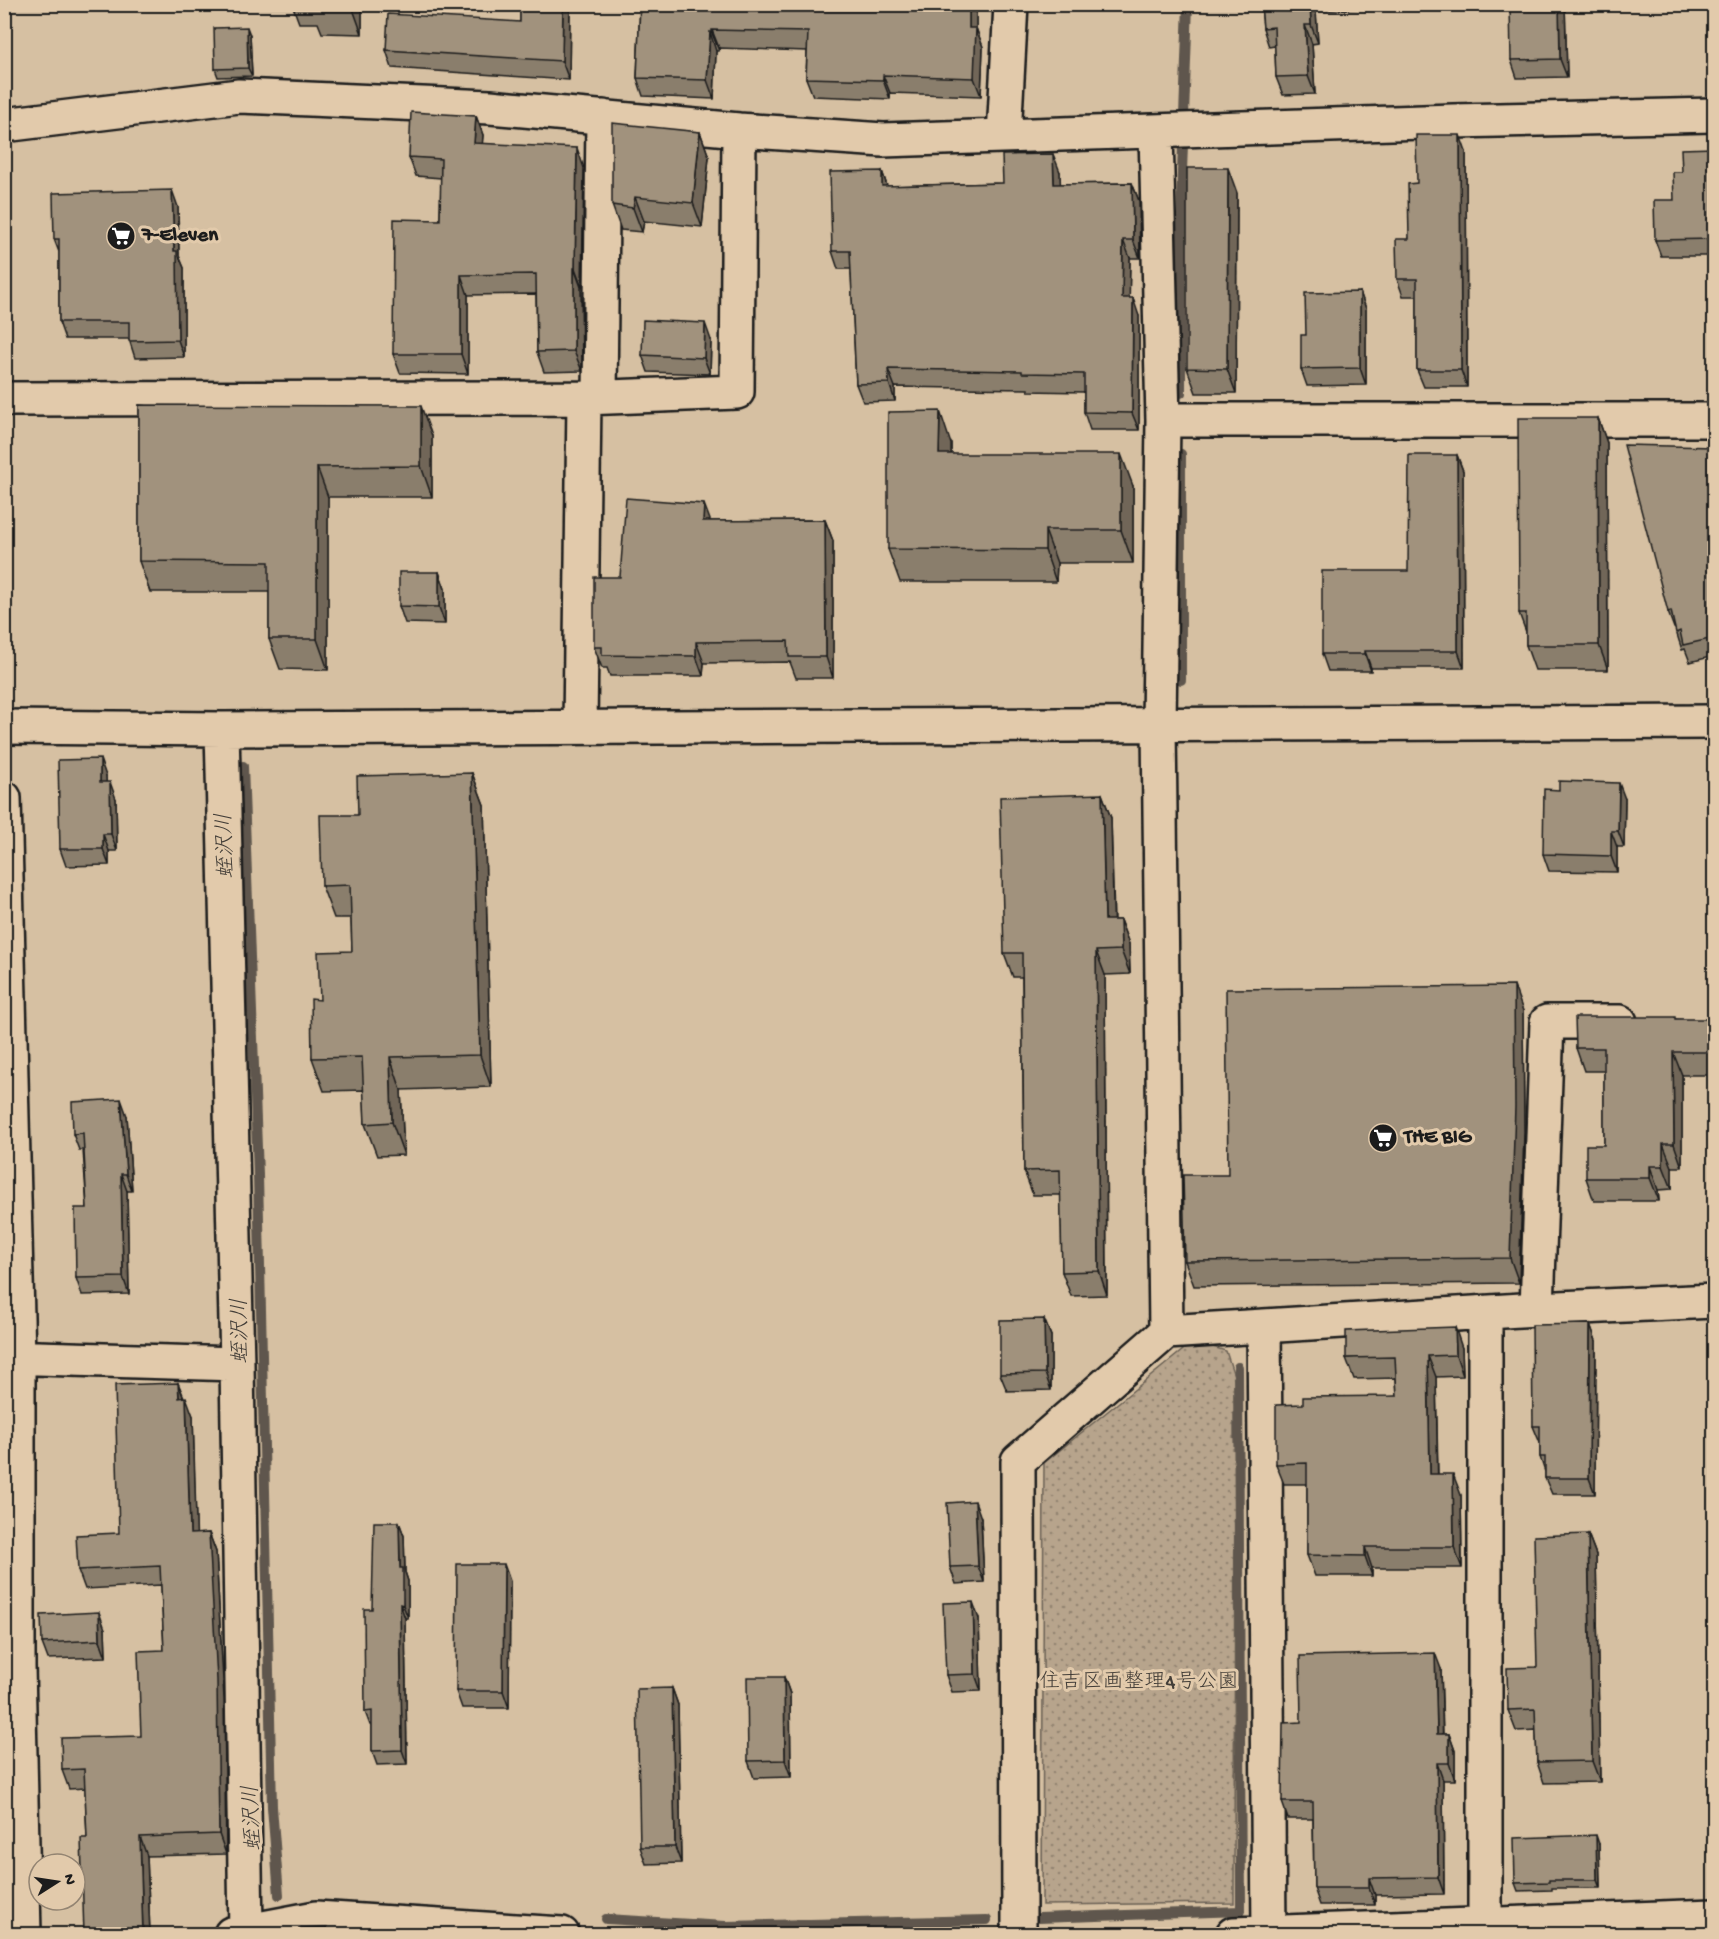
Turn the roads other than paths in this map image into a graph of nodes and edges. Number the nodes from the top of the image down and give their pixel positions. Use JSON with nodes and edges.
{"nodes":[{"id":1,"x":1011,"y":4,"type":"edge"},
{"id":2,"x":1714,"y":115,"type":"edge"},
{"id":3,"x":603,"y":117,"type":"junction"},
{"id":4,"x":4,"y":125,"type":"edge"},
{"id":5,"x":739,"y":130,"type":"junction"},
{"id":6,"x":1173,"y":132,"type":"junction"},
{"id":7,"x":1004,"y":136,"type":"junction"},
{"id":8,"x":592,"y":397,"type":"junction"},
{"id":9,"x":4,"y":399,"type":"edge"},
{"id":10,"x":1163,"y":420,"type":"junction"},
{"id":11,"x":1714,"y":420,"type":"edge"},
{"id":12,"x":1714,"y":722,"type":"edge"},
{"id":13,"x":1159,"y":725,"type":"junction"},
{"id":14,"x":4,"y":727,"type":"edge"},
{"id":15,"x":580,"y":727,"type":"junction"},
{"id":16,"x":222,"y":729,"type":"junction"},
{"id":17,"x":4,"y":798,"type":"edge"},
{"id":18,"x":1655,"y":1022,"type":"edge"},
{"id":19,"x":8,"y":1054,"type":"edge"},
{"id":20,"x":1714,"y":1301,"type":"edge"},
{"id":21,"x":1537,"y":1309,"type":"junction"},
{"id":22,"x":1485,"y":1313,"type":"junction"},
{"id":23,"x":1264,"y":1326,"type":"junction"},
{"id":24,"x":1166,"y":1332,"type":"junction"},
{"id":25,"x":11,"y":1357,"type":"edge"},
{"id":26,"x":237,"y":1364,"type":"junction"},
{"id":27,"x":11,"y":1666,"type":"edge"},
{"id":28,"x":1714,"y":1916,"type":"edge"},
{"id":29,"x":1485,"y":1924,"type":"junction"},
{"id":30,"x":1666,"y":1927,"type":"edge"},
{"id":31,"x":238,"y":1933,"type":"edge"},
{"id":32,"x":1269,"y":1933,"type":"junction"},
{"id":33,"x":24,"y":1935,"type":"edge"},
{"id":34,"x":562,"y":1935,"type":"edge"},
{"id":35,"x":1019,"y":1935,"type":"edge"},
{"id":36,"x":1233,"y":1935,"type":"edge"}],
"edges":[{"from":1,"to":7,"type":"street"},
{"from":2,"to":6,"type":"street"},
{"from":3,"to":4,"type":"street"},
{"from":3,"to":5,"type":"street"},
{"from":3,"to":8,"type":"street"},
{"from":5,"to":7,"type":"street"},
{"from":5,"to":8,"type":"street"},
{"from":6,"to":7,"type":"street"},
{"from":6,"to":10,"type":"street"},
{"from":8,"to":9,"type":"street"},
{"from":8,"to":15,"type":"street"},
{"from":10,"to":11,"type":"street"},
{"from":10,"to":13,"type":"street"},
{"from":12,"to":13,"type":"street"},
{"from":13,"to":15,"type":"street"},
{"from":13,"to":24,"type":"street"},
{"from":14,"to":16,"type":"street"},
{"from":15,"to":16,"type":"street"},
{"from":16,"to":26,"type":"street"},
{"from":17,"to":19,"type":"street"},
{"from":18,"to":21,"type":"street"},
{"from":19,"to":25,"type":"street"},
{"from":20,"to":21,"type":"street"},
{"from":21,"to":22,"type":"street"},
{"from":22,"to":23,"type":"street"},
{"from":22,"to":29,"type":"street"},
{"from":23,"to":24,"type":"street"},
{"from":23,"to":32,"type":"street"},
{"from":24,"to":35,"type":"street"},
{"from":25,"to":26,"type":"street"},
{"from":25,"to":27,"type":"street"},
{"from":26,"to":31,"type":"street"},
{"from":27,"to":33,"type":"street"},
{"from":28,"to":30,"type":"street"},
{"from":29,"to":30,"type":"street"},
{"from":29,"to":32,"type":"street"},
{"from":31,"to":34,"type":"street"},
{"from":32,"to":36,"type":"street"}]}
